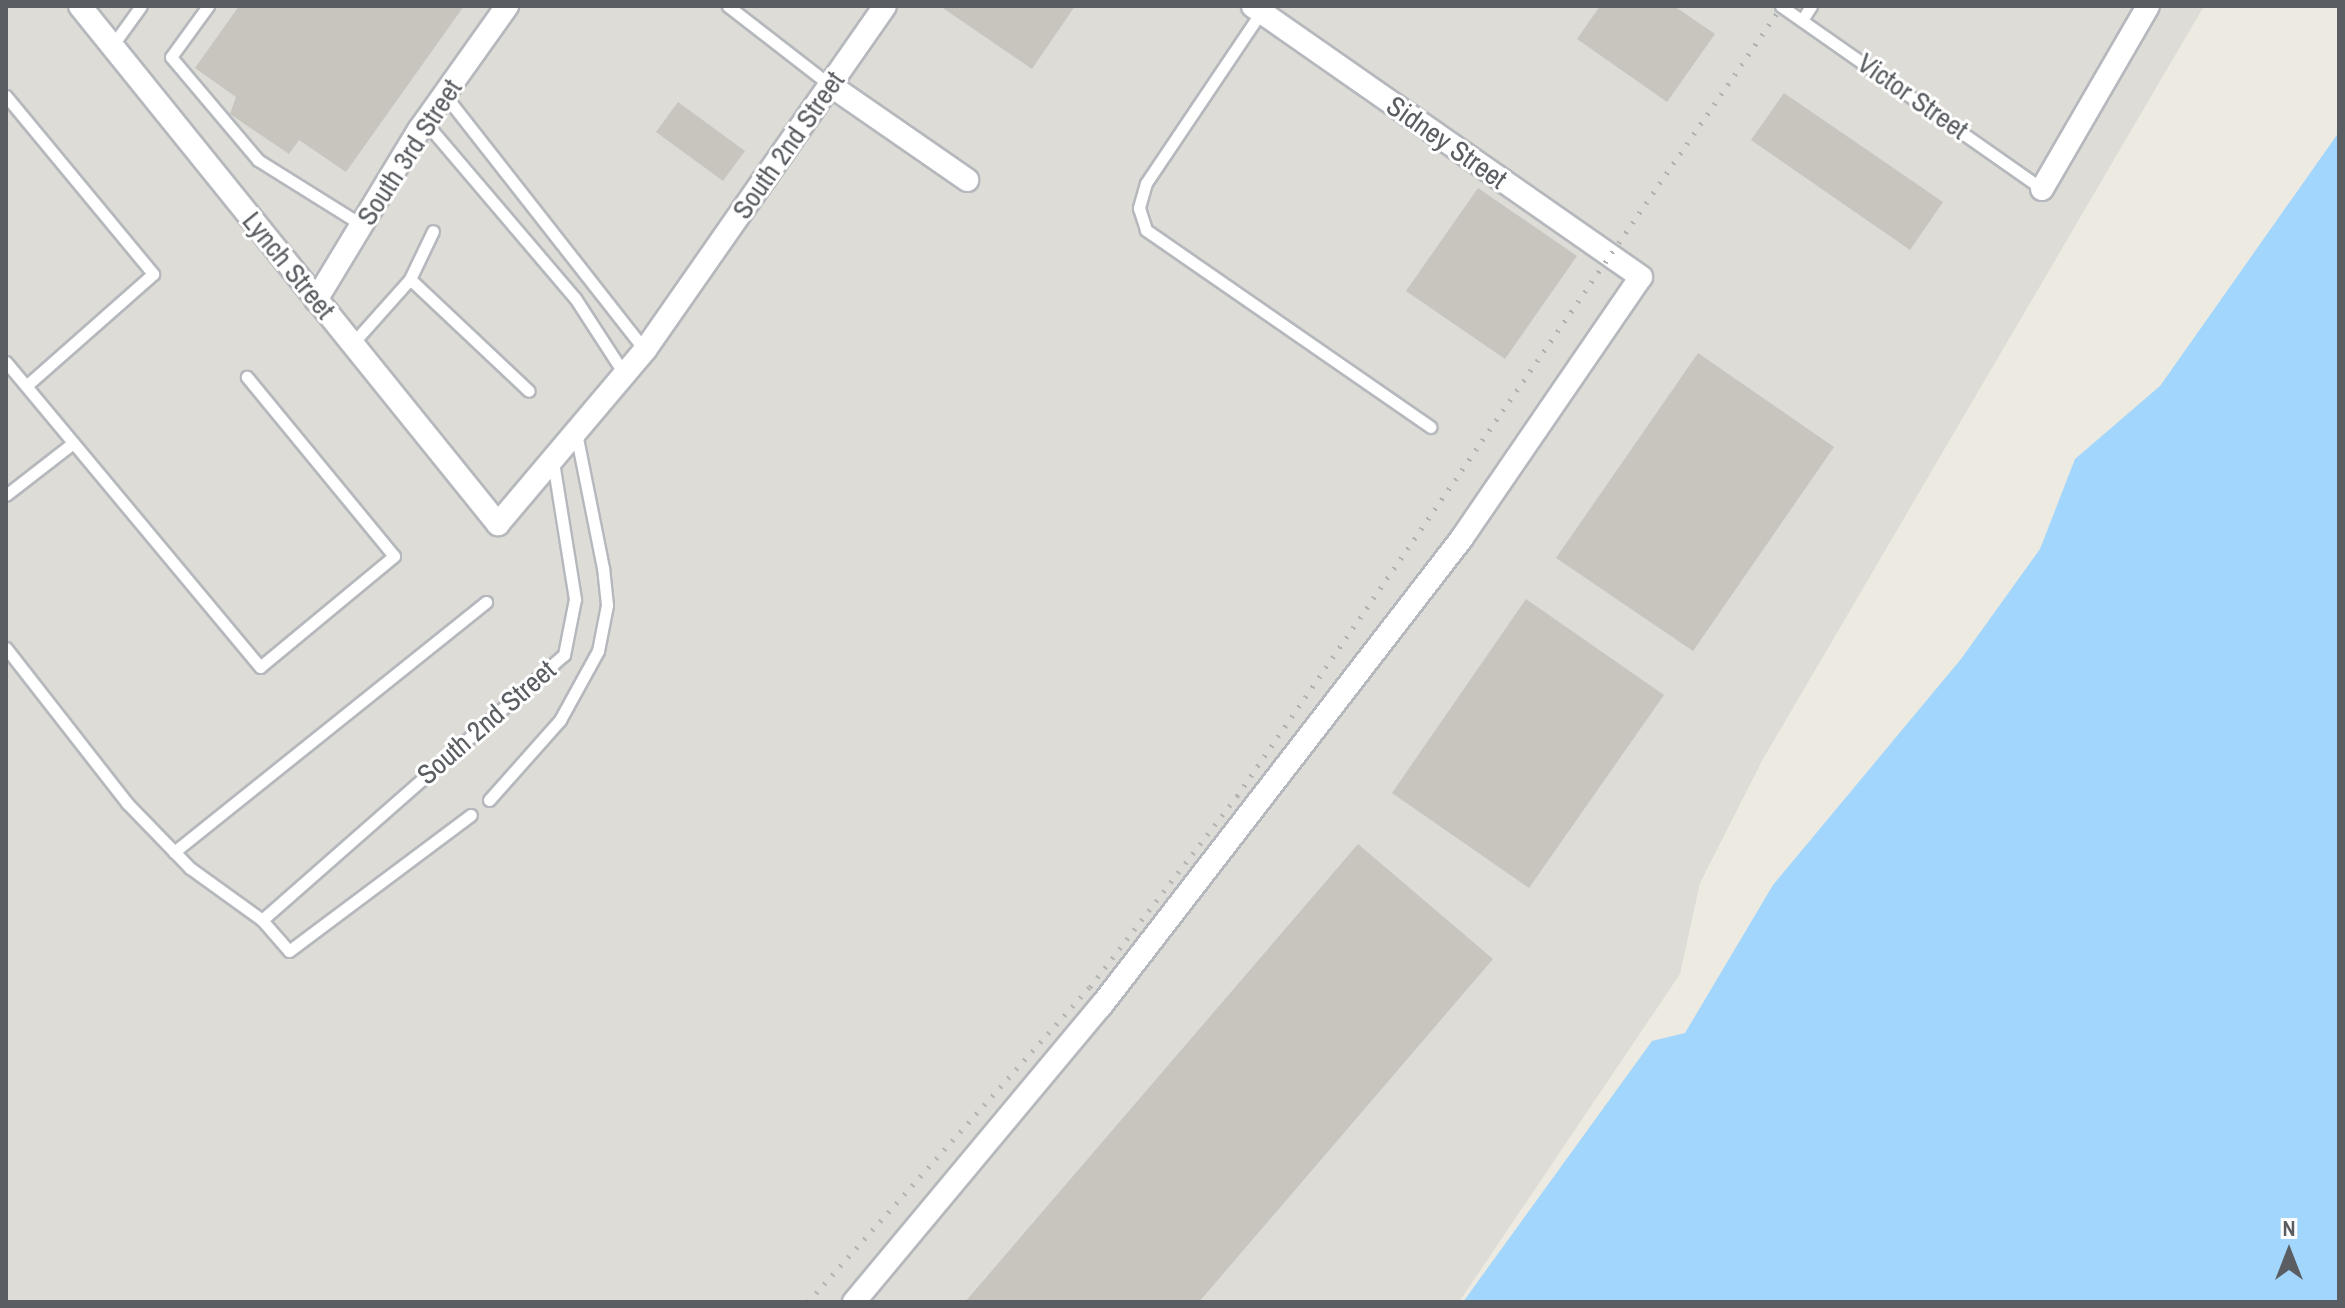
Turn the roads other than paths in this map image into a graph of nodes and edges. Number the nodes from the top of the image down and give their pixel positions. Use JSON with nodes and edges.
{"nodes":[{"id":1,"x":80,"y":6,"type":"edge"},
{"id":2,"x":141,"y":6,"type":"edge"},
{"id":3,"x":208,"y":6,"type":"edge"},
{"id":4,"x":507,"y":6,"type":"edge"},
{"id":5,"x":728,"y":6,"type":"edge"},
{"id":6,"x":885,"y":6,"type":"edge"},
{"id":7,"x":1781,"y":6,"type":"edge"},
{"id":8,"x":1811,"y":6,"type":"edge"},
{"id":9,"x":2148,"y":6,"type":"edge"},
{"id":10,"x":1268,"y":11,"type":"edge"},
{"id":11,"x":1802,"y":20,"type":"junction"},
{"id":12,"x":112,"y":46,"type":"junction"},
{"id":13,"x":830,"y":85,"type":"junction"},
{"id":14,"x":444,"y":94,"type":"junction"},
{"id":15,"x":6,"y":96,"type":"edge"},
{"id":16,"x":425,"y":122,"type":"junction"},
{"id":17,"x":967,"y":180,"type":"dead end"},
{"id":18,"x":2042,"y":189,"type":"joint"},
{"id":19,"x":362,"y":225,"type":"junction"},
{"id":20,"x":433,"y":231,"type":"dead end"},
{"id":21,"x":410,"y":279,"type":"junction"},
{"id":22,"x":316,"y":300,"type":"junction"},
{"id":23,"x":353,"y":343,"type":"junction"},
{"id":24,"x":645,"y":350,"type":"junction"},
{"id":25,"x":6,"y":362,"type":"edge"},
{"id":26,"x":625,"y":375,"type":"junction"},
{"id":27,"x":247,"y":377,"type":"dead end"},
{"id":28,"x":26,"y":386,"type":"junction"},
{"id":29,"x":529,"y":391,"type":"dead end"},
{"id":30,"x":1430,"y":427,"type":"dead end"},
{"id":31,"x":577,"y":438,"type":"junction"},
{"id":32,"x":73,"y":443,"type":"junction"},
{"id":33,"x":553,"y":461,"type":"junction"},
{"id":34,"x":6,"y":495,"type":"edge"},
{"id":35,"x":498,"y":524,"type":"joint"},
{"id":36,"x":486,"y":602,"type":"dead end"},
{"id":37,"x":6,"y":648,"type":"edge"},
{"id":38,"x":489,"y":800,"type":"dead end"},
{"id":39,"x":471,"y":815,"type":"dead end"},
{"id":40,"x":174,"y":852,"type":"junction"},
{"id":41,"x":262,"y":920,"type":"junction"},
{"id":42,"x":854,"y":1302,"type":"edge"}],
"edges":[{"from":1,"to":12,"type":"street","name":"Lynch Street"},
{"from":2,"to":12,"type":"lane"},
{"from":3,"to":19,"type":"lane"},
{"from":4,"to":14,"type":"street","name":"South 3rd Street"},
{"from":5,"to":13,"type":"lane"},
{"from":6,"to":13,"type":"street","name":"South 2nd Street"},
{"from":7,"to":11,"type":"lane","name":"Victor Street"},
{"from":8,"to":11,"type":"lane"},
{"from":9,"to":18,"type":"street"},
{"from":10,"to":30,"type":"lane"},
{"from":10,"to":42,"type":"street","name":"Sidney Street"},
{"from":11,"to":18,"type":"lane","name":"Victor Street"},
{"from":12,"to":22,"type":"street","name":"Lynch Street"},
{"from":13,"to":17,"type":"street"},
{"from":13,"to":24,"type":"street","name":"South 2nd Street"},
{"from":14,"to":16,"type":"street","name":"South 3rd Street"},
{"from":14,"to":24,"type":"lane"},
{"from":15,"to":28,"type":"lane"},
{"from":16,"to":19,"type":"street","name":"South 3rd Street"},
{"from":16,"to":26,"type":"lane"},
{"from":19,"to":22,"type":"street","name":"South 3rd Street"},
{"from":20,"to":21,"type":"lane"},
{"from":21,"to":23,"type":"lane"},
{"from":21,"to":29,"type":"lane"},
{"from":22,"to":23,"type":"street","name":"Lynch Street"},
{"from":23,"to":35,"type":"street","name":"Lynch Street"},
{"from":24,"to":26,"type":"street","name":"South 2nd Street"},
{"from":25,"to":28,"type":"lane"},
{"from":26,"to":31,"type":"street","name":"South 2nd Street"},
{"from":27,"to":32,"type":"lane"},
{"from":28,"to":32,"type":"lane"},
{"from":31,"to":33,"type":"street","name":"South 2nd Street"},
{"from":31,"to":38,"type":"lane","name":"South 2nd Street"},
{"from":32,"to":34,"type":"lane"},
{"from":33,"to":35,"type":"street","name":"South 2nd Street"},
{"from":33,"to":41,"type":"lane","name":"South 2nd Street"},
{"from":36,"to":40,"type":"lane"},
{"from":37,"to":40,"type":"lane"},
{"from":39,"to":41,"type":"lane"},
{"from":40,"to":41,"type":"lane"}]}
